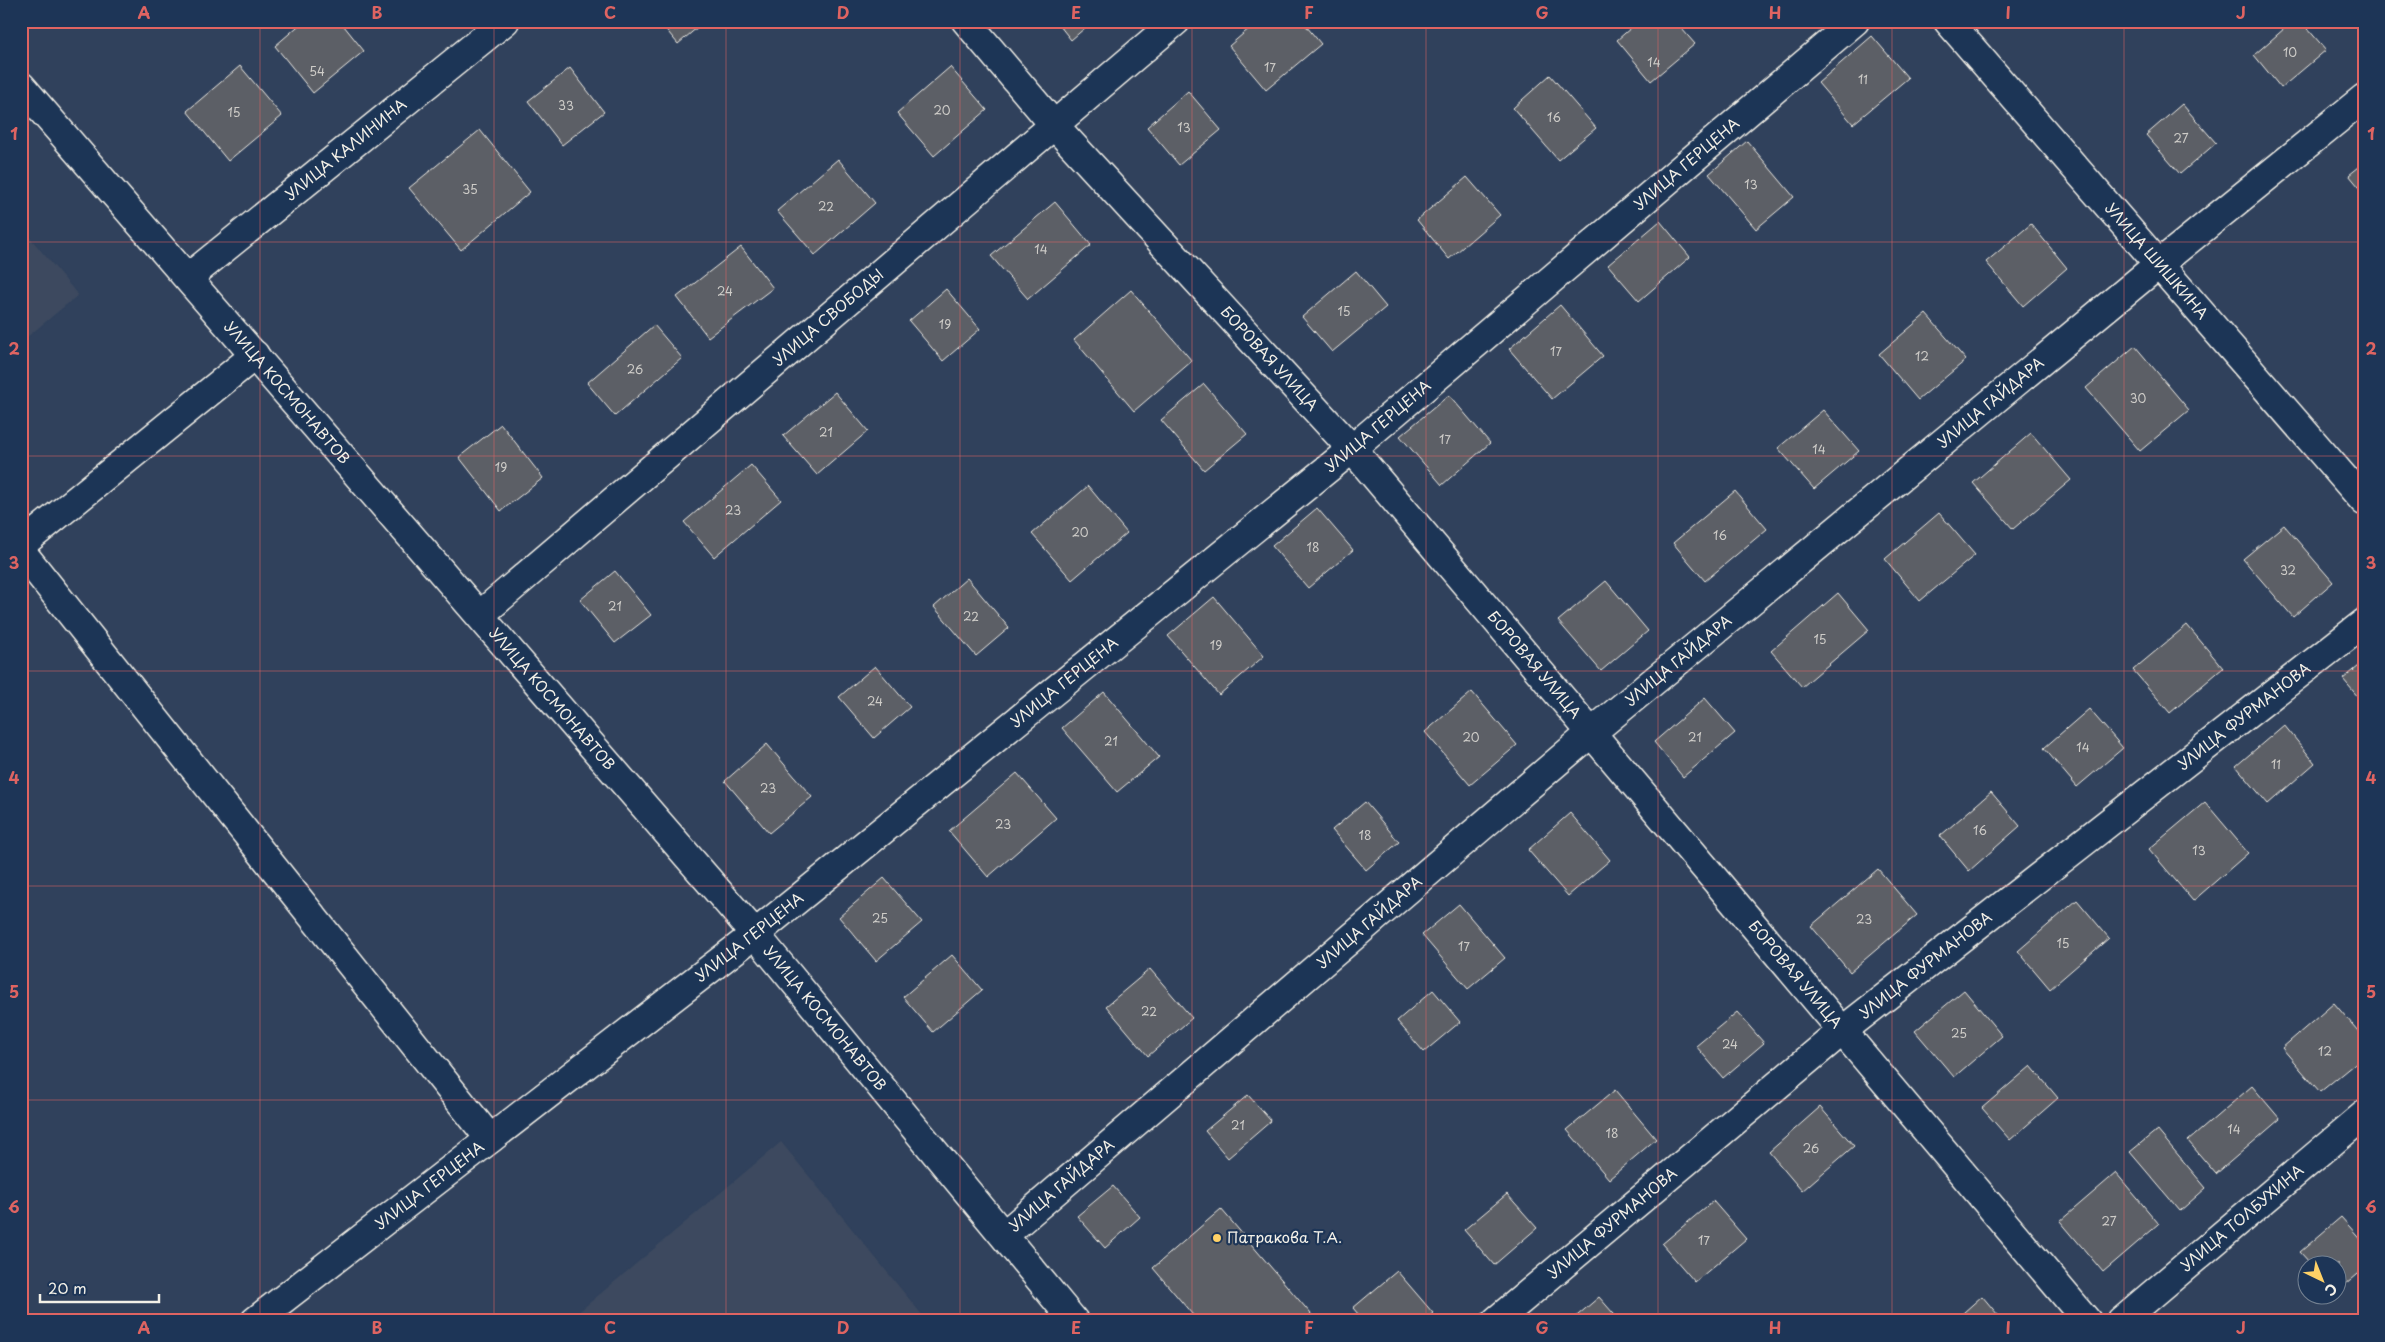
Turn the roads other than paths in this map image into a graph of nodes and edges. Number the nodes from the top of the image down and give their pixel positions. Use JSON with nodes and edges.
{"nodes":[{"id":1,"x":505,"y":21,"type":"edge"},
{"id":2,"x":966,"y":21,"type":"edge"},
{"id":3,"x":1176,"y":21,"type":"edge"},
{"id":4,"x":1855,"y":21,"type":"edge"},
{"id":5,"x":1948,"y":21,"type":"edge"},
{"id":6,"x":21,"y":86,"type":"edge"},
{"id":7,"x":2364,"y":98,"type":"edge"},
{"id":8,"x":1054,"y":125,"type":"junction"},
{"id":9,"x":2159,"y":264,"type":"junction"},
{"id":10,"x":189,"y":277,"type":"junction"},
{"id":11,"x":256,"y":355,"type":"junction"},
{"id":12,"x":1352,"y":449,"type":"junction"},
{"id":13,"x":2364,"y":501,"type":"edge"},
{"id":14,"x":21,"y":545,"type":"edge"},
{"id":15,"x":21,"y":551,"type":"edge"},
{"id":16,"x":480,"y":615,"type":"junction"},
{"id":17,"x":2364,"y":623,"type":"edge"},
{"id":18,"x":1591,"y":733,"type":"junction"},
{"id":19,"x":755,"y":934,"type":"junction"},
{"id":20,"x":1842,"y":1031,"type":"junction"},
{"id":21,"x":2364,"y":1115,"type":"edge"},
{"id":22,"x":490,"y":1139,"type":"junction"},
{"id":23,"x":1004,"y":1235,"type":"junction"},
{"id":24,"x":255,"y":1321,"type":"edge"},
{"id":25,"x":1074,"y":1321,"type":"edge"},
{"id":26,"x":1496,"y":1321,"type":"edge"},
{"id":27,"x":2087,"y":1321,"type":"edge"},
{"id":28,"x":2121,"y":1321,"type":"edge"}],
"edges":[{"from":1,"to":10,"type":"street","name":"УЛИЦА КАЛИНИНА"},
{"from":2,"to":8,"type":"street","name":"БОРОВАЯ УЛИЦА"},
{"from":3,"to":8,"type":"street","name":"УЛИЦА СВОБОДЫ"},
{"from":4,"to":12,"type":"street","name":"УЛИЦА ГЕРЦЕНА"},
{"from":5,"to":9,"type":"street","name":"УЛИЦА ШИШКИНА"},
{"from":6,"to":10,"type":"street","name":"УЛИЦА КОСМОНАВТОВ"},
{"from":7,"to":9,"type":"street","name":"УЛИЦА ГАЙДАРА"},
{"from":8,"to":12,"type":"street","name":"БОРОВАЯ УЛИЦА"},
{"from":8,"to":16,"type":"street","name":"УЛИЦА СВОБОДЫ"},
{"from":9,"to":13,"type":"street","name":"УЛИЦА ШИШКИНА"},
{"from":9,"to":18,"type":"street","name":"УЛИЦА ГАЙДАРА"},
{"from":10,"to":11,"type":"street","name":"УЛИЦА КОСМОНАВТОВ"},
{"from":11,"to":14,"type":"street"},
{"from":11,"to":16,"type":"street","name":"УЛИЦА КОСМОНАВТОВ"},
{"from":12,"to":18,"type":"street","name":"БОРОВАЯ УЛИЦА"},
{"from":12,"to":19,"type":"street","name":"УЛИЦА ГЕРЦЕНА"},
{"from":15,"to":22,"type":"street"},
{"from":16,"to":19,"type":"street","name":"УЛИЦА КОСМОНАВТОВ"},
{"from":17,"to":20,"type":"street","name":"УЛИЦА ФУРМАНОВА"},
{"from":18,"to":20,"type":"street","name":"БОРОВАЯ УЛИЦА"},
{"from":18,"to":23,"type":"street","name":"УЛИЦА ГАЙДАРА"},
{"from":19,"to":22,"type":"street","name":"УЛИЦА ГЕРЦЕНА"},
{"from":19,"to":23,"type":"street","name":"УЛИЦА КОСМОНАВТОВ"},
{"from":20,"to":26,"type":"street","name":"УЛИЦА ФУРМАНОВА"},
{"from":20,"to":27,"type":"street","name":"БОРОВАЯ УЛИЦА"},
{"from":21,"to":28,"type":"street","name":"УЛИЦА ТОЛБУХИНА"},
{"from":22,"to":24,"type":"street","name":"УЛИЦА ГЕРЦЕНА"},
{"from":23,"to":25,"type":"street","name":"УЛИЦА КОСМОНАВТОВ"}]}
